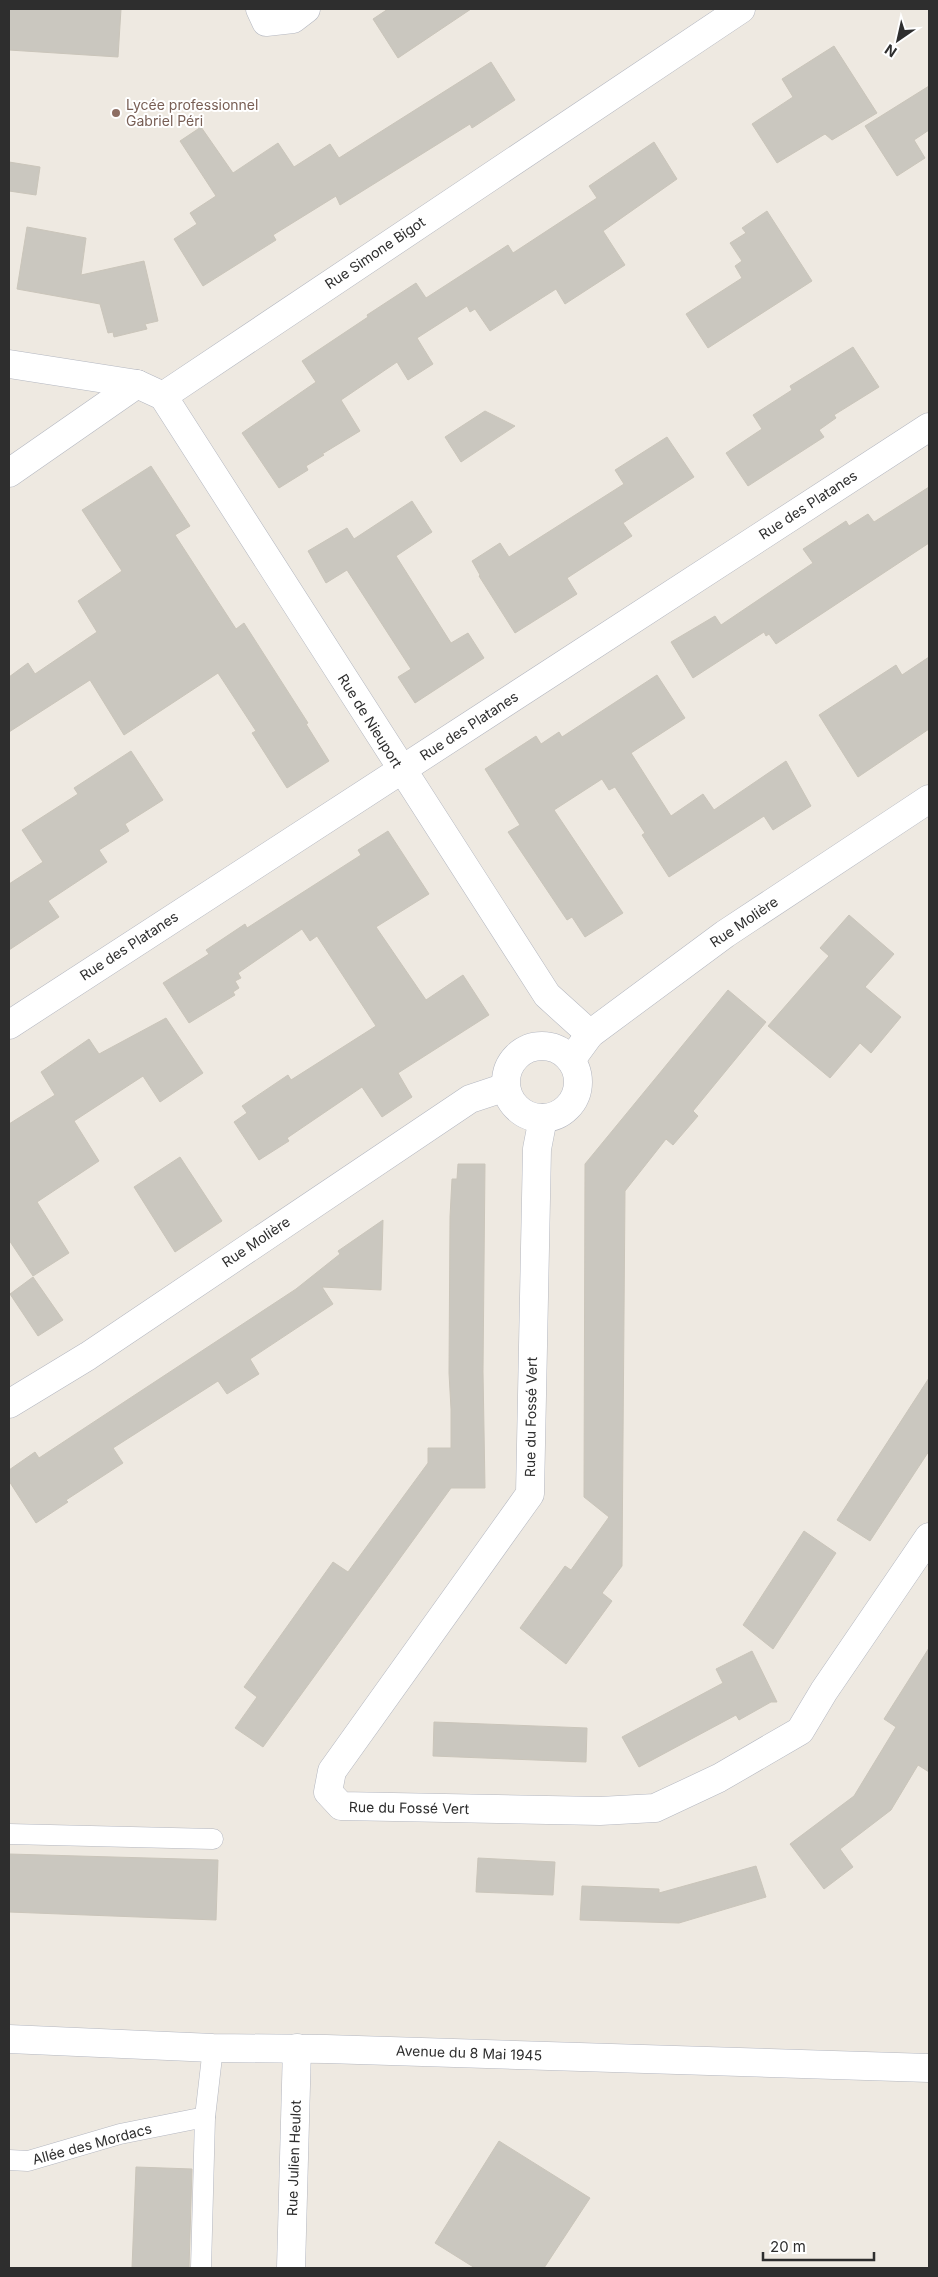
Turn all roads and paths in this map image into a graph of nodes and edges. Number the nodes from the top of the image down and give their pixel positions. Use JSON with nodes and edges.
{"nodes":[{"id":1,"x":306,"y":9,"type":"edge"},
{"id":2,"x":741,"y":9,"type":"edge"},
{"id":3,"x":263,"y":15,"type":"edge"},
{"id":4,"x":9,"y":364,"type":"edge"},
{"id":5,"x":137,"y":384,"type":"junction"},
{"id":6,"x":163,"y":396,"type":"junction"},
{"id":7,"x":929,"y":427,"type":"edge"},
{"id":8,"x":9,"y":473,"type":"edge"},
{"id":9,"x":401,"y":770,"type":"junction"},
{"id":10,"x":929,"y":799,"type":"edge"},
{"id":11,"x":9,"y":1025,"type":"edge"},
{"id":12,"x":590,"y":1034,"type":"junction"},
{"id":13,"x":571,"y":1060,"type":"junction"},
{"id":14,"x":506,"y":1087,"type":"junction"},
{"id":15,"x":543,"y":1118,"type":"junction"},
{"id":16,"x":9,"y":1404,"type":"edge"},
{"id":17,"x":929,"y":1537,"type":"edge"},
{"id":18,"x":9,"y":1834,"type":"edge"},
{"id":19,"x":214,"y":1839,"type":"dead end"},
{"id":20,"x":9,"y":2039,"type":"edge"},
{"id":21,"x":213,"y":2048,"type":"junction"},
{"id":22,"x":298,"y":2048,"type":"junction"},
{"id":23,"x":929,"y":2068,"type":"edge"},
{"id":24,"x":205,"y":2118,"type":"junction"},
{"id":25,"x":9,"y":2160,"type":"edge"},
{"id":26,"x":201,"y":2268,"type":"edge"},
{"id":27,"x":291,"y":2268,"type":"edge"}],
"edges":[{"from":1,"to":3,"type":"street"},
{"from":2,"to":6,"type":"street","name":"Rue Simone Bigot"},
{"from":4,"to":5,"type":"street"},
{"from":5,"to":6,"type":"street"},
{"from":5,"to":8,"type":"street"},
{"from":6,"to":9,"type":"street","name":"Rue de Nieuport"},
{"from":7,"to":9,"type":"street","name":"Rue des Platanes"},
{"from":9,"to":11,"type":"street","name":"Rue des Platanes"},
{"from":9,"to":12,"type":"street","name":"Rue de Nieuport"},
{"from":10,"to":12,"type":"street","name":"Rue Molière"},
{"from":12,"to":13,"type":"street","name":"Rue Molière"},
{"from":13,"to":14,"type":"street"},
{"from":13,"to":15,"type":"street"},
{"from":14,"to":15,"type":"street"},
{"from":14,"to":16,"type":"street","name":"Rue Molière"},
{"from":15,"to":17,"type":"street","name":"Rue du Fossé Vert"},
{"from":18,"to":19,"type":"lane"},
{"from":20,"to":21,"type":"street","name":"Avenue du 8 Mai 1945"},
{"from":21,"to":22,"type":"street","name":"Avenue du 8 Mai 1945"},
{"from":21,"to":24,"type":"lane"},
{"from":22,"to":23,"type":"street","name":"Avenue du 8 Mai 1945"},
{"from":22,"to":27,"type":"street","name":"Rue Julien Heulot"},
{"from":24,"to":25,"type":"lane","name":"Allée des Mordacs"},
{"from":24,"to":26,"type":"lane"}]}
